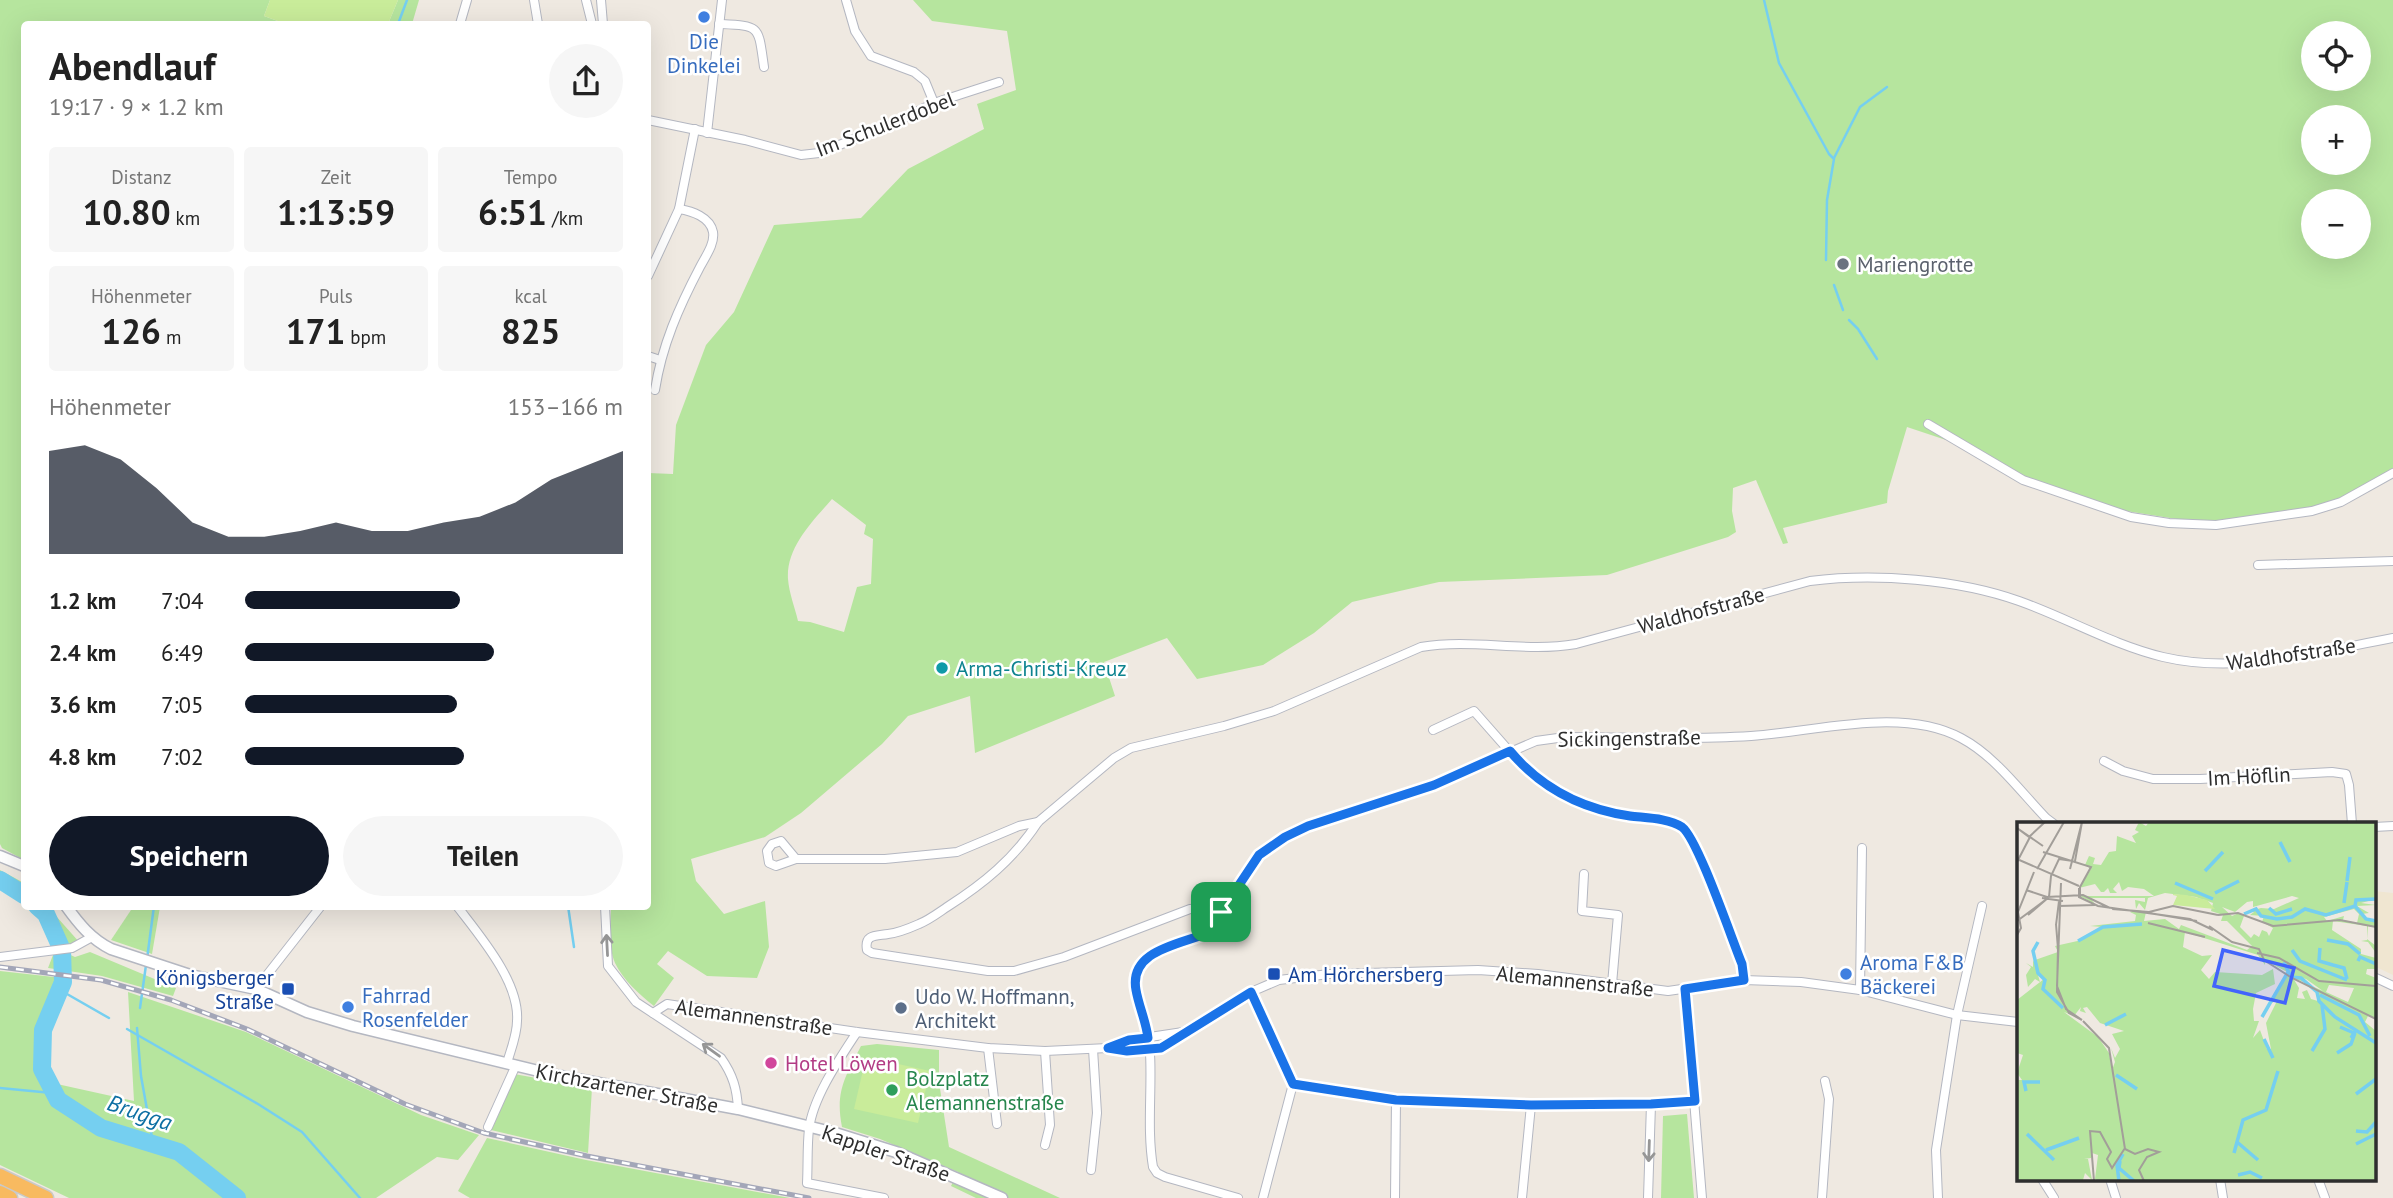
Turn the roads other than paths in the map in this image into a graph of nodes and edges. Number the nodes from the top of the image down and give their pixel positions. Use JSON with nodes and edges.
{"nodes":[{"id":1,"x":467,"y":0,"type":"edge"},
{"id":2,"x":534,"y":0,"type":"edge"},
{"id":3,"x":586,"y":0,"type":"edge"},
{"id":4,"x":601,"y":0,"type":"edge"},
{"id":5,"x":722,"y":0,"type":"edge"},
{"id":6,"x":846,"y":0,"type":"edge"},
{"id":7,"x":461,"y":21,"type":"edge"},
{"id":8,"x":538,"y":21,"type":"edge"},
{"id":9,"x":591,"y":21,"type":"edge"},
{"id":10,"x":603,"y":21,"type":"edge"},
{"id":11,"x":719,"y":24,"type":"junction"},
{"id":12,"x":764,"y":67,"type":"dead end"},
{"id":13,"x":999,"y":82,"type":"dead end"},
{"id":14,"x":934,"y":103,"type":"junction"},
{"id":15,"x":651,"y":121,"type":"edge"},
{"id":16,"x":695,"y":129,"type":"junction"},
{"id":17,"x":707,"y":133,"type":"junction"},
{"id":18,"x":679,"y":209,"type":"junction"},
{"id":19,"x":651,"y":270,"type":"edge"},
{"id":20,"x":651,"y":357,"type":"edge"},
{"id":21,"x":660,"y":360,"type":"junction"},
{"id":22,"x":655,"y":390,"type":"dead end"},
{"id":23,"x":1928,"y":424,"type":"dead end"},
{"id":24,"x":2393,"y":473,"type":"edge"},
{"id":25,"x":2393,"y":561,"type":"edge"},
{"id":26,"x":2258,"y":565,"type":"dead end"},
{"id":27,"x":2393,"y":638,"type":"edge"},
{"id":28,"x":1433,"y":730,"type":"dead end"},
{"id":29,"x":1510,"y":751,"type":"junction"},
{"id":30,"x":2104,"y":761,"type":"dead end"},
{"id":31,"x":1038,"y":822,"type":"junction"},
{"id":32,"x":2051,"y":822,"type":"edge"},
{"id":33,"x":2352,"y":822,"type":"edge"},
{"id":34,"x":1862,"y":848,"type":"dead end"},
{"id":35,"x":0,"y":856,"type":"edge"},
{"id":36,"x":796,"y":859,"type":"dead end"},
{"id":37,"x":21,"y":865,"type":"edge"},
{"id":38,"x":1584,"y":874,"type":"dead end"},
{"id":39,"x":1982,"y":906,"type":"dead end"},
{"id":40,"x":69,"y":910,"type":"edge"},
{"id":41,"x":318,"y":910,"type":"edge"},
{"id":42,"x":460,"y":910,"type":"edge"},
{"id":43,"x":605,"y":910,"type":"edge"},
{"id":44,"x":1221,"y":912,"type":"junction"},
{"id":45,"x":92,"y":937,"type":"junction"},
{"id":46,"x":0,"y":957,"type":"edge"},
{"id":47,"x":2376,"y":977,"type":"edge"},
{"id":48,"x":1744,"y":980,"type":"junction"},
{"id":49,"x":1612,"y":984,"type":"junction"},
{"id":50,"x":2393,"y":986,"type":"edge"},
{"id":51,"x":256,"y":989,"type":"junction"},
{"id":52,"x":1685,"y":989,"type":"junction"},
{"id":53,"x":1860,"y":990,"type":"junction"},
{"id":54,"x":1251,"y":992,"type":"junction"},
{"id":55,"x":653,"y":1013,"type":"junction"},
{"id":56,"x":1957,"y":1015,"type":"junction"},
{"id":57,"x":2017,"y":1022,"type":"edge"},
{"id":58,"x":857,"y":1032,"type":"junction"},
{"id":59,"x":1183,"y":1032,"type":"junction"},
{"id":60,"x":1148,"y":1038,"type":"junction"},
{"id":61,"x":988,"y":1048,"type":"junction"},
{"id":62,"x":1108,"y":1048,"type":"junction"},
{"id":63,"x":1093,"y":1049,"type":"junction"},
{"id":64,"x":1150,"y":1049,"type":"junction"},
{"id":65,"x":1045,"y":1051,"type":"junction"},
{"id":66,"x":511,"y":1064,"type":"junction"},
{"id":67,"x":1825,"y":1081,"type":"dead end"},
{"id":68,"x":1293,"y":1084,"type":"junction"},
{"id":69,"x":1396,"y":1100,"type":"junction"},
{"id":70,"x":1695,"y":1101,"type":"junction"},
{"id":71,"x":1651,"y":1104,"type":"junction"},
{"id":72,"x":1531,"y":1105,"type":"junction"},
{"id":73,"x":738,"y":1110,"type":"junction"},
{"id":74,"x":998,"y":1124,"type":"dead end"},
{"id":75,"x":488,"y":1127,"type":"dead end"},
{"id":76,"x":809,"y":1127,"type":"junction"},
{"id":77,"x":1045,"y":1145,"type":"dead end"},
{"id":78,"x":1091,"y":1170,"type":"dead end"},
{"id":79,"x":0,"y":1176,"type":"edge"},
{"id":80,"x":2043,"y":1180,"type":"edge"},
{"id":81,"x":2110,"y":1180,"type":"edge"},
{"id":82,"x":2220,"y":1180,"type":"edge"},
{"id":83,"x":2318,"y":1180,"type":"edge"},
{"id":84,"x":0,"y":1193,"type":"edge"},
{"id":85,"x":9,"y":1198,"type":"edge"},
{"id":86,"x":46,"y":1198,"type":"edge"},
{"id":87,"x":884,"y":1198,"type":"edge"},
{"id":88,"x":1002,"y":1198,"type":"edge"},
{"id":89,"x":1238,"y":1198,"type":"edge"},
{"id":90,"x":1263,"y":1198,"type":"edge"},
{"id":91,"x":1395,"y":1198,"type":"edge"},
{"id":92,"x":1522,"y":1198,"type":"edge"},
{"id":93,"x":1648,"y":1198,"type":"edge"},
{"id":94,"x":1702,"y":1198,"type":"edge"},
{"id":95,"x":1822,"y":1198,"type":"edge"},
{"id":96,"x":1938,"y":1198,"type":"edge"},
{"id":97,"x":2054,"y":1198,"type":"edge"},
{"id":98,"x":2116,"y":1198,"type":"edge"},
{"id":99,"x":2223,"y":1198,"type":"edge"},
{"id":100,"x":2325,"y":1198,"type":"edge"}],
"edges":[{"from":1,"to":7,"type":"street"},
{"from":2,"to":8,"type":"street"},
{"from":3,"to":9,"type":"street"},
{"from":4,"to":10,"type":"street"},
{"from":5,"to":11,"type":"street"},
{"from":6,"to":14,"type":"street"},
{"from":11,"to":12,"type":"street"},
{"from":11,"to":17,"type":"street"},
{"from":13,"to":14,"type":"street","name":"Im Schulerdobel"},
{"from":14,"to":17,"type":"street","name":"Im Schulerdobel"},
{"from":15,"to":16,"type":"street","name":"Im Schulerdobel"},
{"from":16,"to":17,"type":"street","name":"Im Schulerdobel"},
{"from":16,"to":18,"type":"street"},
{"from":18,"to":19,"type":"street"},
{"from":18,"to":21,"type":"street"},
{"from":20,"to":21,"type":"street"},
{"from":21,"to":22,"type":"street"},
{"from":23,"to":24,"type":"street"},
{"from":25,"to":26,"type":"street"},
{"from":27,"to":31,"type":"street","name":"Waldhofstraße"},
{"from":28,"to":29,"type":"street"},
{"from":29,"to":32,"type":"street","name":"Sickingenstraße"},
{"from":29,"to":44,"type":"street","name":"Sickingenstraße"},
{"from":29,"to":48,"type":"street"},
{"from":30,"to":33,"type":"street","name":"Im Höflin"},
{"from":31,"to":36,"type":"street"},
{"from":31,"to":44,"type":"street"},
{"from":34,"to":53,"type":"street"},
{"from":35,"to":37,"type":"street"},
{"from":38,"to":49,"type":"street"},
{"from":39,"to":56,"type":"street"},
{"from":40,"to":45,"type":"street","name":"Kirchzartener Straße"},
{"from":41,"to":51,"type":"street"},
{"from":42,"to":66,"type":"street"},
{"from":55,"to":43,"type":"street","one_way":true},
{"from":44,"to":60,"type":"street"},
{"from":45,"to":46,"type":"street"},
{"from":45,"to":51,"type":"street","name":"Kirchzartener Straße"},
{"from":47,"to":50,"type":"street"},
{"from":48,"to":52,"type":"street","name":"Alemannenstraße"},
{"from":48,"to":53,"type":"street","name":"Alemannenstraße"},
{"from":49,"to":52,"type":"street","name":"Alemannenstraße"},
{"from":49,"to":54,"type":"street","name":"Alemannenstraße"},
{"from":51,"to":66,"type":"street","name":"Kirchzartener Straße"},
{"from":52,"to":70,"type":"street"},
{"from":53,"to":56,"type":"street","name":"Alemannenstraße"},
{"from":54,"to":59,"type":"street","name":"Alemannenstraße"},
{"from":54,"to":68,"type":"street"},
{"from":55,"to":58,"type":"street","name":"Alemannenstraße"},
{"from":73,"to":55,"type":"street","one_way":true},
{"from":56,"to":57,"type":"street","name":"Alemannenstraße"},
{"from":56,"to":96,"type":"street"},
{"from":58,"to":61,"type":"street","name":"Alemannenstraße"},
{"from":58,"to":76,"type":"street","name":"Alemannenstraße"},
{"from":59,"to":60,"type":"street","name":"Alemannenstraße"},
{"from":59,"to":64,"type":"street","name":"Alemannenstraße"},
{"from":60,"to":62,"type":"street","name":"Alemannenstraße"},
{"from":60,"to":64,"type":"street"},
{"from":61,"to":65,"type":"street","name":"Alemannenstraße"},
{"from":61,"to":74,"type":"street"},
{"from":62,"to":63,"type":"street","name":"Alemannenstraße"},
{"from":62,"to":64,"type":"street","name":"Alemannenstraße"},
{"from":63,"to":65,"type":"street","name":"Alemannenstraße"},
{"from":63,"to":78,"type":"street"},
{"from":64,"to":89,"type":"street"},
{"from":65,"to":77,"type":"street"},
{"from":66,"to":73,"type":"street","name":"Kirchzartener Straße"},
{"from":66,"to":75,"type":"street","name":"Kirchzartener Straße"},
{"from":67,"to":95,"type":"street"},
{"from":68,"to":69,"type":"street"},
{"from":68,"to":90,"type":"street"},
{"from":69,"to":72,"type":"street"},
{"from":69,"to":91,"type":"street"},
{"from":70,"to":71,"type":"street"},
{"from":70,"to":94,"type":"street"},
{"from":71,"to":72,"type":"street"},
{"from":71,"to":93,"type":"street","one_way":true},
{"from":72,"to":92,"type":"street"},
{"from":73,"to":76,"type":"street","name":"Kappler Straße"},
{"from":76,"to":87,"type":"street","name":"Kappler Straße"},
{"from":76,"to":88,"type":"street","name":"Kappler Straße"},
{"from":79,"to":86,"type":"highway"},
{"from":80,"to":97,"type":"street"},
{"from":81,"to":98,"type":"street"},
{"from":82,"to":99,"type":"street"},
{"from":83,"to":100,"type":"street"},
{"from":84,"to":85,"type":"highway"}]}
